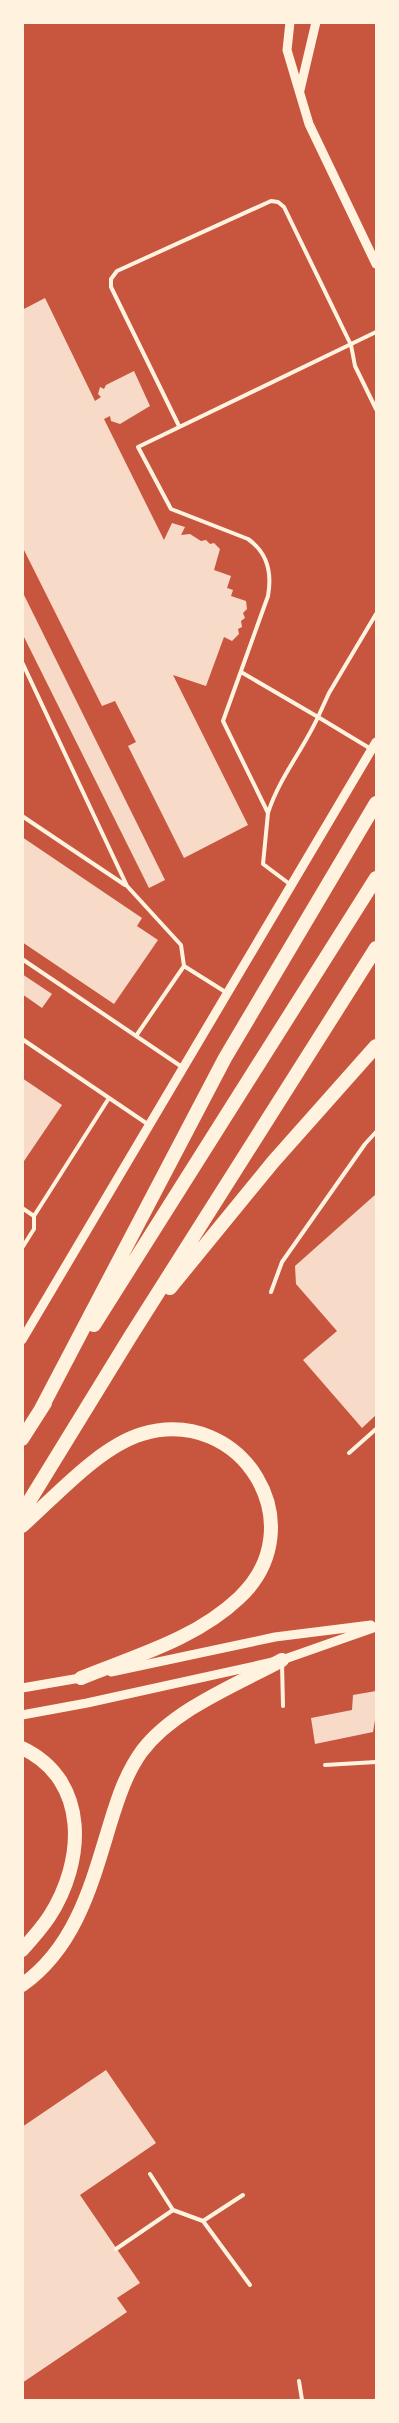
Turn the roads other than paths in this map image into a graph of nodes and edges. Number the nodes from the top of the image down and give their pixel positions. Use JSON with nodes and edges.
{"nodes":[{"id":1,"x":290,"y":22,"type":"edge"},
{"id":2,"x":316,"y":22,"type":"edge"},
{"id":3,"x":300,"y":90,"type":"junction"},
{"id":4,"x":376,"y":264,"type":"edge"},
{"id":5,"x":376,"y":332,"type":"edge"},
{"id":6,"x":351,"y":345,"type":"junction"},
{"id":7,"x":376,"y":409,"type":"edge"},
{"id":8,"x":179,"y":426,"type":"junction"},
{"id":9,"x":376,"y":614,"type":"edge"},
{"id":10,"x":22,"y":662,"type":"edge"},
{"id":11,"x":241,"y":672,"type":"junction"},
{"id":12,"x":318,"y":717,"type":"junction"},
{"id":13,"x":374,"y":746,"type":"edge"},
{"id":14,"x":376,"y":803,"type":"edge"},
{"id":15,"x":268,"y":813,"type":"junction"},
{"id":16,"x":22,"y":816,"type":"edge"},
{"id":17,"x":376,"y":878,"type":"edge"},
{"id":18,"x":291,"y":885,"type":"junction"},
{"id":19,"x":126,"y":886,"type":"junction"},
{"id":20,"x":376,"y":948,"type":"edge"},
{"id":21,"x":22,"y":959,"type":"edge"},
{"id":22,"x":184,"y":966,"type":"junction"},
{"id":23,"x":227,"y":993,"type":"junction"},
{"id":24,"x":136,"y":1036,"type":"junction"},
{"id":25,"x":22,"y":1039,"type":"edge"},
{"id":26,"x":376,"y":1046,"type":"edge"},
{"id":27,"x":183,"y":1067,"type":"junction"},
{"id":28,"x":109,"y":1098,"type":"junction"},
{"id":29,"x":149,"y":1126,"type":"junction"},
{"id":30,"x":376,"y":1132,"type":"edge"},
{"id":31,"x":22,"y":1208,"type":"edge"},
{"id":32,"x":34,"y":1216,"type":"junction"},
{"id":33,"x":22,"y":1248,"type":"edge"},
{"id":34,"x":272,"y":1292,"type":"dead end"},
{"id":35,"x":130,"y":1338,"type":"junction"},
{"id":36,"x":22,"y":1340,"type":"edge"},
{"id":37,"x":40,"y":1411,"type":"junction"},
{"id":38,"x":376,"y":1429,"type":"edge"},
{"id":39,"x":22,"y":1439,"type":"edge"},
{"id":40,"x":349,"y":1453,"type":"dead end"},
{"id":41,"x":22,"y":1513,"type":"edge"},
{"id":42,"x":22,"y":1526,"type":"edge"},
{"id":43,"x":376,"y":1626,"type":"edge"},
{"id":44,"x":282,"y":1660,"type":"junction"},
{"id":45,"x":81,"y":1678,"type":"junction"},
{"id":46,"x":22,"y":1688,"type":"edge"},
{"id":47,"x":283,"y":1706,"type":"dead end"},
{"id":48,"x":22,"y":1715,"type":"edge"},
{"id":49,"x":22,"y":1748,"type":"edge"},
{"id":50,"x":376,"y":1762,"type":"edge"},
{"id":51,"x":325,"y":1765,"type":"dead end"},
{"id":52,"x":22,"y":1950,"type":"edge"},
{"id":53,"x":22,"y":1984,"type":"edge"},
{"id":54,"x":150,"y":2174,"type":"dead end"},
{"id":55,"x":243,"y":2194,"type":"dead end"},
{"id":56,"x":173,"y":2210,"type":"junction"},
{"id":57,"x":204,"y":2221,"type":"junction"},
{"id":58,"x":116,"y":2248,"type":"dead end"},
{"id":59,"x":250,"y":2285,"type":"dead end"},
{"id":60,"x":299,"y":2381,"type":"dead end"},
{"id":61,"x":302,"y":2400,"type":"edge"}],
"edges":[{"from":1,"to":3,"type":"street"},
{"from":2,"to":3,"type":"street"},
{"from":3,"to":4,"type":"street"},
{"from":5,"to":6,"type":"lane"},
{"from":6,"to":7,"type":"lane"},
{"from":6,"to":8,"type":"lane"},
{"from":6,"to":8,"type":"lane"},
{"from":8,"to":11,"type":"lane"},
{"from":9,"to":12,"type":"lane"},
{"from":10,"to":19,"type":"lane"},
{"from":11,"to":12,"type":"lane"},
{"from":11,"to":15,"type":"lane"},
{"from":12,"to":13,"type":"lane"},
{"from":12,"to":15,"type":"lane"},
{"from":13,"to":18,"type":"street"},
{"from":14,"to":37,"type":"highway"},
{"from":15,"to":18,"type":"lane"},
{"from":16,"to":19,"type":"lane"},
{"from":17,"to":37,"type":"highway"},
{"from":18,"to":23,"type":"street"},
{"from":19,"to":22,"type":"lane"},
{"from":20,"to":35,"type":"highway"},
{"from":21,"to":24,"type":"lane"},
{"from":22,"to":23,"type":"lane"},
{"from":22,"to":24,"type":"lane"},
{"from":23,"to":27,"type":"street"},
{"from":24,"to":27,"type":"lane"},
{"from":25,"to":28,"type":"lane"},
{"from":26,"to":35,"type":"highway"},
{"from":27,"to":29,"type":"street"},
{"from":28,"to":29,"type":"lane"},
{"from":28,"to":32,"type":"lane"},
{"from":29,"to":36,"type":"street"},
{"from":30,"to":34,"type":"lane"},
{"from":31,"to":32,"type":"lane"},
{"from":32,"to":33,"type":"lane"},
{"from":35,"to":41,"type":"highway"},
{"from":37,"to":39,"type":"highway"},
{"from":38,"to":40,"type":"lane"},
{"from":42,"to":45,"type":"highway"},
{"from":43,"to":44,"type":"street"},
{"from":43,"to":45,"type":"street"},
{"from":44,"to":47,"type":"lane"},
{"from":44,"to":48,"type":"street"},
{"from":44,"to":53,"type":"highway"},
{"from":45,"to":46,"type":"street"},
{"from":49,"to":52,"type":"highway"},
{"from":50,"to":51,"type":"lane"},
{"from":54,"to":56,"type":"lane"},
{"from":55,"to":57,"type":"lane"},
{"from":56,"to":57,"type":"lane"},
{"from":56,"to":58,"type":"lane"},
{"from":57,"to":59,"type":"lane"},
{"from":60,"to":61,"type":"lane"}]}
